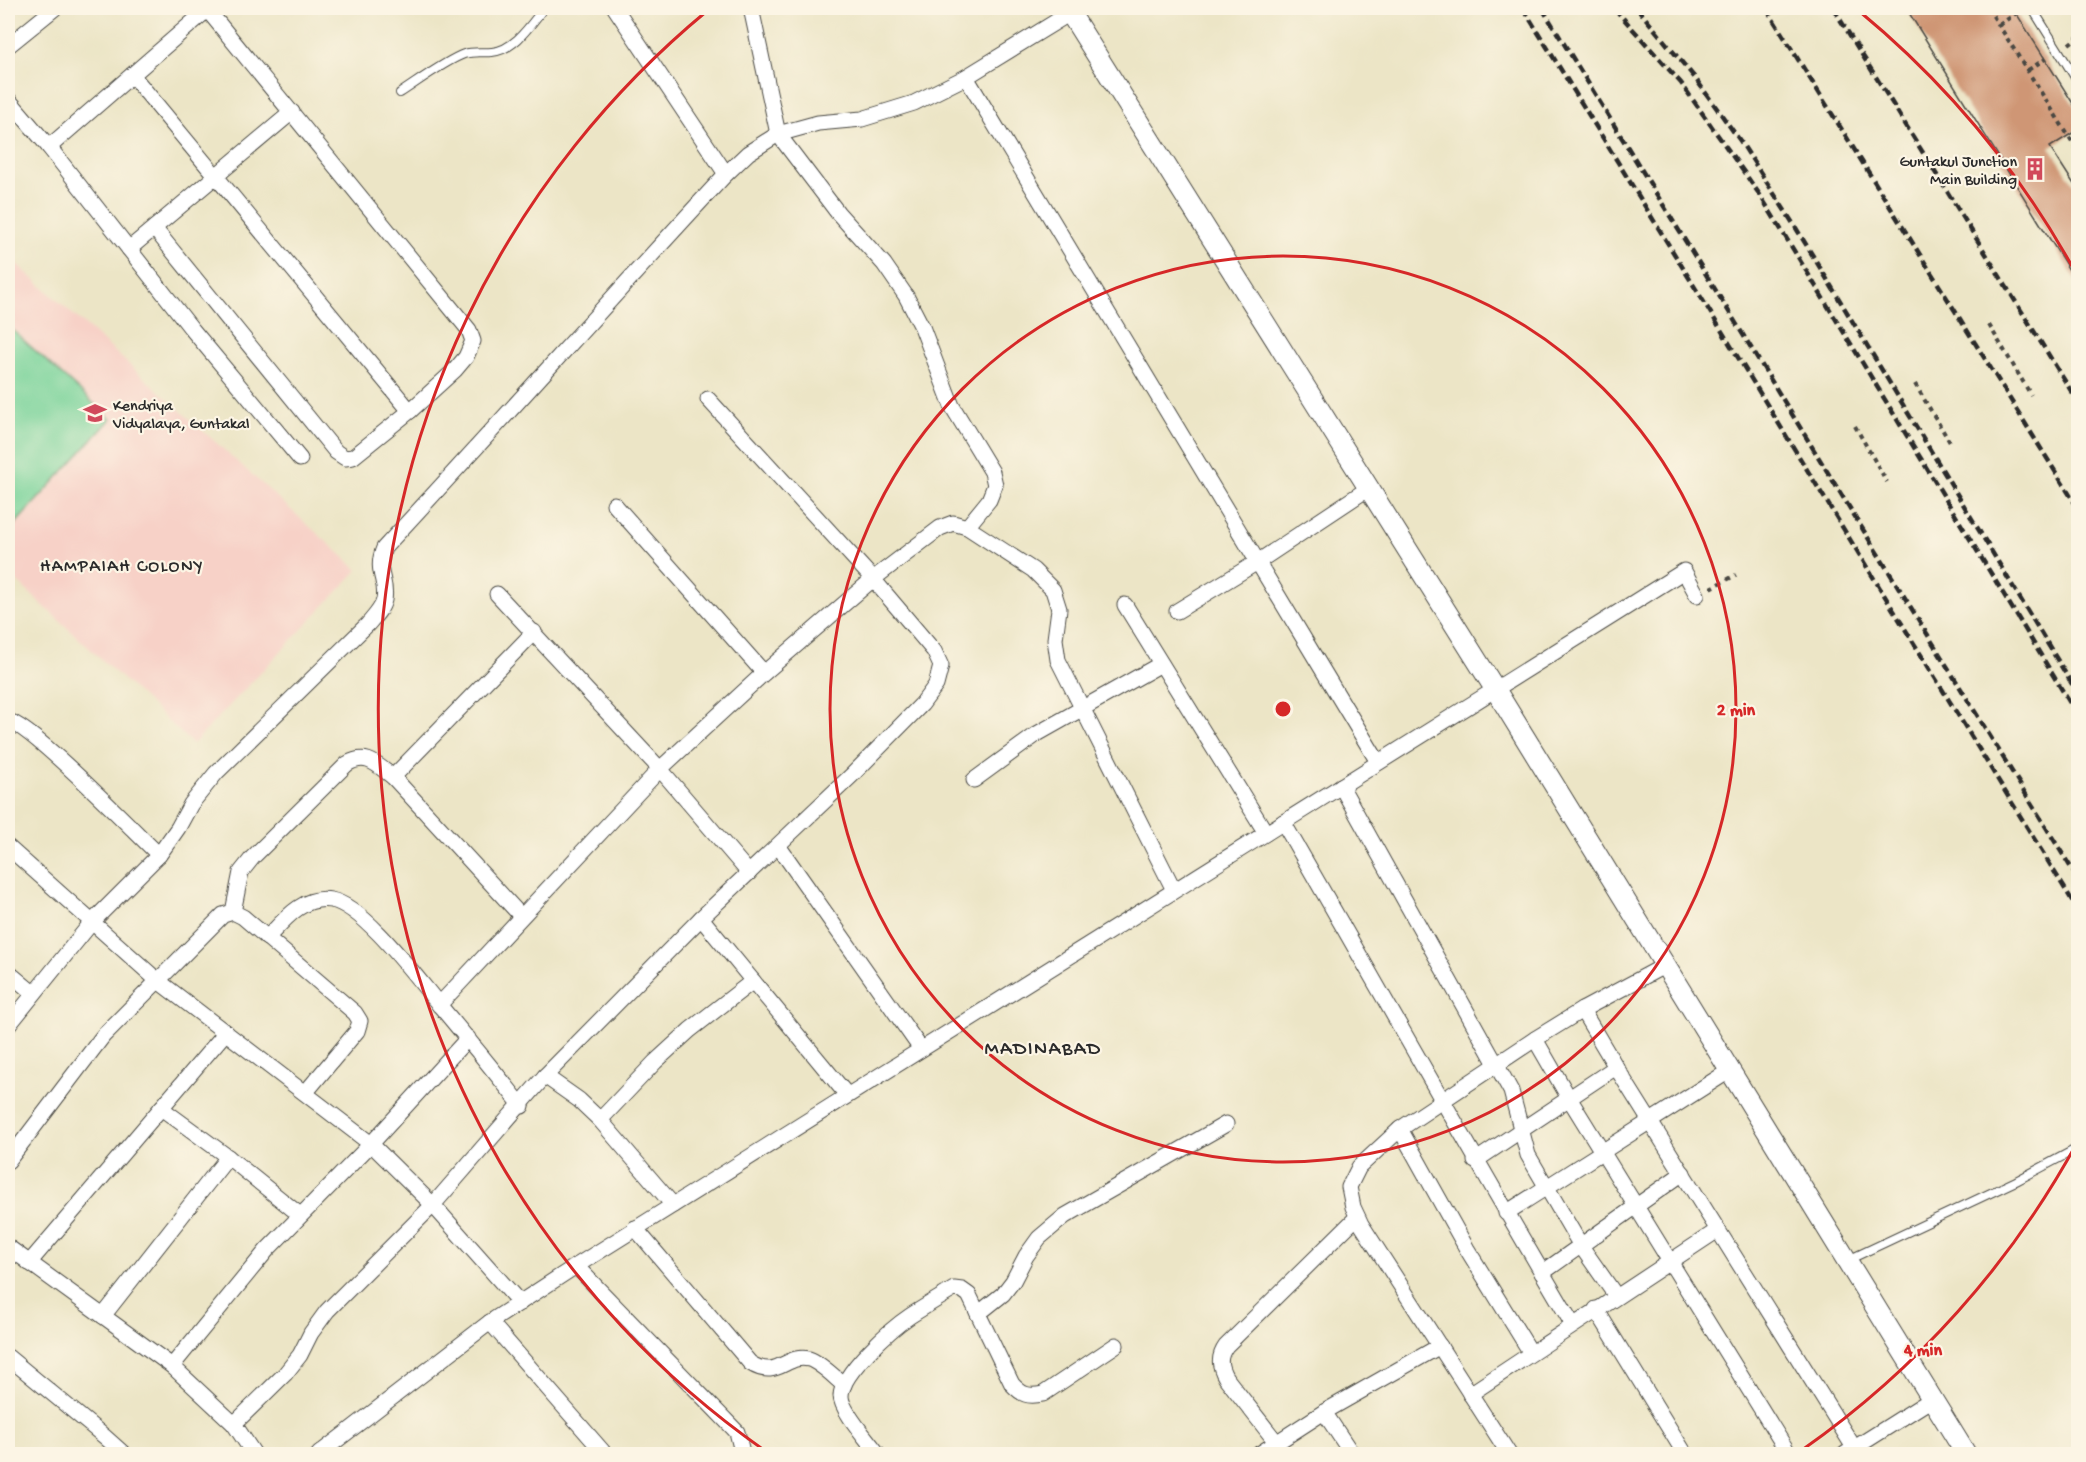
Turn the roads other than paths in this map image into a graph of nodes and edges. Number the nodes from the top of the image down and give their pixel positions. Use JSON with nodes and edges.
{"nodes":[{"id":1,"x":55,"y":8,"type":"edge"},
{"id":2,"x":207,"y":8,"type":"edge"},
{"id":3,"x":544,"y":8,"type":"edge"},
{"id":4,"x":615,"y":8,"type":"edge"},
{"id":5,"x":751,"y":8,"type":"edge"},
{"id":6,"x":2032,"y":8,"type":"edge"},
{"id":7,"x":1068,"y":10,"type":"edge"},
{"id":8,"x":8,"y":46,"type":"edge"},
{"id":9,"x":132,"y":75,"type":"junction"},
{"id":10,"x":966,"y":77,"type":"junction"},
{"id":11,"x":2079,"y":82,"type":"edge"},
{"id":12,"x":400,"y":93,"type":"dead end"},
{"id":13,"x":8,"y":99,"type":"edge"},
{"id":14,"x":292,"y":112,"type":"junction"},
{"id":15,"x":778,"y":134,"type":"junction"},
{"id":16,"x":49,"y":147,"type":"junction"},
{"id":17,"x":726,"y":174,"type":"junction"},
{"id":18,"x":215,"y":176,"type":"junction"},
{"id":19,"x":154,"y":228,"type":"junction"},
{"id":20,"x":129,"y":249,"type":"junction"},
{"id":21,"x":708,"y":399,"type":"dead end"},
{"id":22,"x":410,"y":411,"type":"junction"},
{"id":23,"x":300,"y":459,"type":"dead end"},
{"id":24,"x":1368,"y":488,"type":"junction"},
{"id":25,"x":614,"y":504,"type":"dead end"},
{"id":26,"x":967,"y":527,"type":"junction"},
{"id":27,"x":1259,"y":561,"type":"junction"},
{"id":28,"x":873,"y":579,"type":"junction"},
{"id":29,"x":497,"y":594,"type":"dead end"},
{"id":30,"x":1697,"y":596,"type":"road end"},
{"id":31,"x":1125,"y":605,"type":"dead end"},
{"id":32,"x":1177,"y":611,"type":"dead end"},
{"id":33,"x":534,"y":632,"type":"junction"},
{"id":34,"x":1161,"y":664,"type":"junction"},
{"id":35,"x":764,"y":673,"type":"junction"},
{"id":36,"x":1495,"y":689,"type":"junction"},
{"id":37,"x":1082,"y":707,"type":"junction"},
{"id":38,"x":8,"y":722,"type":"edge"},
{"id":39,"x":1378,"y":762,"type":"junction"},
{"id":40,"x":660,"y":769,"type":"junction"},
{"id":41,"x":393,"y":777,"type":"junction"},
{"id":42,"x":974,"y":780,"type":"dead end"},
{"id":43,"x":1341,"y":786,"type":"junction"},
{"id":44,"x":1283,"y":822,"type":"junction"},
{"id":45,"x":1266,"y":833,"type":"junction"},
{"id":46,"x":779,"y":847,"type":"junction"},
{"id":47,"x":8,"y":848,"type":"edge"},
{"id":48,"x":159,"y":855,"type":"junction"},
{"id":49,"x":749,"y":873,"type":"junction"},
{"id":50,"x":1174,"y":891,"type":"junction"},
{"id":51,"x":233,"y":912,"type":"junction"},
{"id":52,"x":521,"y":916,"type":"junction"},
{"id":53,"x":701,"y":918,"type":"junction"},
{"id":54,"x":92,"y":922,"type":"junction"},
{"id":55,"x":267,"y":938,"type":"junction"},
{"id":56,"x":1664,"y":966,"type":"junction"},
{"id":57,"x":8,"y":972,"type":"edge"},
{"id":58,"x":157,"y":980,"type":"junction"},
{"id":59,"x":753,"y":981,"type":"junction"},
{"id":60,"x":33,"y":993,"type":"junction"},
{"id":61,"x":439,"y":1005,"type":"junction"},
{"id":62,"x":1582,"y":1010,"type":"junction"},
{"id":63,"x":8,"y":1026,"type":"edge"},
{"id":64,"x":226,"y":1032,"type":"junction"},
{"id":65,"x":468,"y":1038,"type":"junction"},
{"id":66,"x":1535,"y":1039,"type":"junction"},
{"id":67,"x":921,"y":1050,"type":"junction"},
{"id":68,"x":1497,"y":1064,"type":"junction"},
{"id":69,"x":1616,"y":1067,"type":"junction"},
{"id":70,"x":1729,"y":1071,"type":"junction"},
{"id":71,"x":545,"y":1076,"type":"junction"},
{"id":72,"x":306,"y":1092,"type":"junction"},
{"id":73,"x":847,"y":1095,"type":"junction"},
{"id":74,"x":1569,"y":1098,"type":"junction"},
{"id":75,"x":1444,"y":1100,"type":"junction"},
{"id":76,"x":522,"y":1106,"type":"junction"},
{"id":77,"x":161,"y":1108,"type":"junction"},
{"id":78,"x":600,"y":1120,"type":"junction"},
{"id":79,"x":1651,"y":1122,"type":"junction"},
{"id":80,"x":1226,"y":1124,"type":"dead end"},
{"id":81,"x":1400,"y":1129,"type":"junction"},
{"id":82,"x":1520,"y":1131,"type":"junction"},
{"id":83,"x":371,"y":1144,"type":"junction"},
{"id":84,"x":2079,"y":1148,"type":"edge"},
{"id":85,"x":1602,"y":1152,"type":"junction"},
{"id":86,"x":228,"y":1157,"type":"junction"},
{"id":87,"x":8,"y":1161,"type":"edge"},
{"id":88,"x":1475,"y":1161,"type":"junction"},
{"id":89,"x":1683,"y":1173,"type":"junction"},
{"id":90,"x":1546,"y":1187,"type":"junction"},
{"id":91,"x":433,"y":1205,"type":"junction"},
{"id":92,"x":673,"y":1205,"type":"junction"},
{"id":93,"x":1636,"y":1207,"type":"junction"},
{"id":94,"x":1506,"y":1213,"type":"junction"},
{"id":95,"x":300,"y":1215,"type":"junction"},
{"id":96,"x":1357,"y":1217,"type":"junction"},
{"id":97,"x":635,"y":1228,"type":"junction"},
{"id":98,"x":1718,"y":1230,"type":"junction"},
{"id":99,"x":1581,"y":1246,"type":"junction"},
{"id":100,"x":8,"y":1247,"type":"edge"},
{"id":101,"x":1669,"y":1260,"type":"junction"},
{"id":102,"x":1846,"y":1261,"type":"junction"},
{"id":103,"x":29,"y":1263,"type":"junction"},
{"id":104,"x":576,"y":1266,"type":"junction"},
{"id":105,"x":1542,"y":1273,"type":"junction"},
{"id":106,"x":1616,"y":1296,"type":"junction"},
{"id":107,"x":520,"y":1303,"type":"junction"},
{"id":108,"x":1596,"y":1309,"type":"junction"},
{"id":109,"x":978,"y":1314,"type":"junction"},
{"id":110,"x":103,"y":1316,"type":"junction"},
{"id":111,"x":490,"y":1322,"type":"junction"},
{"id":112,"x":1573,"y":1325,"type":"junction"},
{"id":113,"x":1116,"y":1345,"type":"dead end"},
{"id":114,"x":1440,"y":1346,"type":"junction"},
{"id":115,"x":1531,"y":1353,"type":"junction"},
{"id":116,"x":8,"y":1357,"type":"edge"},
{"id":117,"x":172,"y":1365,"type":"junction"},
{"id":118,"x":844,"y":1385,"type":"junction"},
{"id":119,"x":1470,"y":1394,"type":"junction"},
{"id":120,"x":1932,"y":1399,"type":"junction"},
{"id":121,"x":1324,"y":1412,"type":"junction"},
{"id":122,"x":234,"y":1424,"type":"junction"},
{"id":123,"x":1277,"y":1443,"type":"junction"},
{"id":124,"x":1853,"y":1453,"type":"edge"},
{"id":125,"x":124,"y":1455,"type":"edge"},
{"id":126,"x":254,"y":1455,"type":"edge"},
{"id":127,"x":319,"y":1455,"type":"edge"},
{"id":128,"x":605,"y":1455,"type":"edge"},
{"id":129,"x":738,"y":1455,"type":"edge"},
{"id":130,"x":878,"y":1455,"type":"edge"},
{"id":131,"x":1259,"y":1455,"type":"edge"},
{"id":132,"x":1352,"y":1455,"type":"edge"},
{"id":133,"x":1509,"y":1455,"type":"edge"},
{"id":134,"x":1684,"y":1455,"type":"edge"},
{"id":135,"x":1789,"y":1455,"type":"edge"},
{"id":136,"x":1966,"y":1455,"type":"edge"}],
"edges":[{"from":1,"to":8,"type":"street"},
{"from":2,"to":9,"type":"street"},
{"from":2,"to":14,"type":"street"},
{"from":3,"to":12,"type":"lane"},
{"from":4,"to":17,"type":"street"},
{"from":5,"to":15,"type":"street"},
{"from":6,"to":11,"type":"lane"},
{"from":7,"to":10,"type":"street"},
{"from":7,"to":24,"type":"street"},
{"from":9,"to":16,"type":"street"},
{"from":9,"to":18,"type":"street"},
{"from":10,"to":15,"type":"street"},
{"from":10,"to":27,"type":"street"},
{"from":13,"to":16,"type":"street"},
{"from":14,"to":18,"type":"street"},
{"from":14,"to":22,"type":"street"},
{"from":15,"to":17,"type":"street"},
{"from":15,"to":26,"type":"street"},
{"from":16,"to":20,"type":"street"},
{"from":17,"to":48,"type":"street"},
{"from":18,"to":19,"type":"street"},
{"from":18,"to":22,"type":"street"},
{"from":19,"to":20,"type":"street"},
{"from":19,"to":22,"type":"street"},
{"from":20,"to":23,"type":"street"},
{"from":21,"to":28,"type":"street"},
{"from":24,"to":27,"type":"street"},
{"from":24,"to":36,"type":"street"},
{"from":25,"to":35,"type":"street"},
{"from":26,"to":28,"type":"street"},
{"from":26,"to":37,"type":"street"},
{"from":27,"to":32,"type":"street"},
{"from":27,"to":39,"type":"street"},
{"from":28,"to":35,"type":"street"},
{"from":28,"to":46,"type":"street"},
{"from":29,"to":33,"type":"street"},
{"from":30,"to":36,"type":"street"},
{"from":31,"to":34,"type":"street"},
{"from":33,"to":40,"type":"street"},
{"from":33,"to":41,"type":"street"},
{"from":34,"to":37,"type":"street"},
{"from":34,"to":45,"type":"street"},
{"from":35,"to":40,"type":"street"},
{"from":36,"to":39,"type":"street"},
{"from":36,"to":56,"type":"street"},
{"from":37,"to":42,"type":"street"},
{"from":37,"to":50,"type":"street"},
{"from":38,"to":48,"type":"street"},
{"from":39,"to":43,"type":"street"},
{"from":40,"to":49,"type":"street"},
{"from":40,"to":52,"type":"street"},
{"from":41,"to":51,"type":"street"},
{"from":41,"to":52,"type":"street"},
{"from":43,"to":44,"type":"street"},
{"from":43,"to":68,"type":"street"},
{"from":44,"to":45,"type":"street"},
{"from":44,"to":75,"type":"street"},
{"from":45,"to":50,"type":"street"},
{"from":46,"to":49,"type":"street"},
{"from":46,"to":67,"type":"street"},
{"from":47,"to":54,"type":"street"},
{"from":48,"to":54,"type":"street"},
{"from":49,"to":53,"type":"street"},
{"from":50,"to":67,"type":"street"},
{"from":51,"to":55,"type":"street"},
{"from":51,"to":58,"type":"street"},
{"from":52,"to":61,"type":"street"},
{"from":53,"to":59,"type":"street"},
{"from":53,"to":71,"type":"street"},
{"from":54,"to":58,"type":"street"},
{"from":54,"to":60,"type":"street"},
{"from":55,"to":61,"type":"street"},
{"from":55,"to":72,"type":"street"},
{"from":56,"to":62,"type":"street"},
{"from":56,"to":70,"type":"street"},
{"from":57,"to":60,"type":"street"},
{"from":58,"to":64,"type":"street"},
{"from":58,"to":87,"type":"street"},
{"from":59,"to":73,"type":"street"},
{"from":59,"to":78,"type":"street"},
{"from":60,"to":63,"type":"street"},
{"from":61,"to":65,"type":"street"},
{"from":62,"to":66,"type":"street"},
{"from":62,"to":69,"type":"street"},
{"from":64,"to":72,"type":"street"},
{"from":64,"to":77,"type":"street"},
{"from":65,"to":76,"type":"street"},
{"from":65,"to":83,"type":"street"},
{"from":66,"to":68,"type":"street"},
{"from":66,"to":74,"type":"street"},
{"from":67,"to":73,"type":"street"},
{"from":68,"to":75,"type":"street"},
{"from":68,"to":82,"type":"street"},
{"from":69,"to":74,"type":"street"},
{"from":69,"to":79,"type":"street"},
{"from":70,"to":79,"type":"street"},
{"from":70,"to":102,"type":"street"},
{"from":71,"to":76,"type":"street"},
{"from":71,"to":78,"type":"street"},
{"from":72,"to":83,"type":"street"},
{"from":73,"to":92,"type":"street"},
{"from":74,"to":82,"type":"street"},
{"from":74,"to":85,"type":"street"},
{"from":75,"to":81,"type":"street"},
{"from":75,"to":88,"type":"street"},
{"from":76,"to":91,"type":"street"},
{"from":77,"to":86,"type":"street"},
{"from":77,"to":103,"type":"street"},
{"from":78,"to":92,"type":"street"},
{"from":79,"to":85,"type":"street"},
{"from":79,"to":89,"type":"street"},
{"from":80,"to":109,"type":"street"},
{"from":81,"to":96,"type":"street"},
{"from":81,"to":115,"type":"street"},
{"from":82,"to":88,"type":"street"},
{"from":82,"to":90,"type":"street"},
{"from":83,"to":91,"type":"street"},
{"from":83,"to":95,"type":"street"},
{"from":84,"to":102,"type":"lane"},
{"from":85,"to":90,"type":"street"},
{"from":85,"to":93,"type":"street"},
{"from":86,"to":95,"type":"street"},
{"from":86,"to":110,"type":"street"},
{"from":88,"to":94,"type":"street"},
{"from":89,"to":93,"type":"street"},
{"from":89,"to":98,"type":"street"},
{"from":90,"to":94,"type":"street"},
{"from":90,"to":99,"type":"street"},
{"from":91,"to":107,"type":"street"},
{"from":91,"to":122,"type":"street"},
{"from":92,"to":97,"type":"street"},
{"from":93,"to":99,"type":"street"},
{"from":93,"to":101,"type":"street"},
{"from":94,"to":105,"type":"street"},
{"from":95,"to":117,"type":"street"},
{"from":96,"to":114,"type":"street"},
{"from":96,"to":123,"type":"street"},
{"from":97,"to":104,"type":"street"},
{"from":97,"to":118,"type":"street"},
{"from":98,"to":101,"type":"street"},
{"from":98,"to":124,"type":"street"},
{"from":99,"to":105,"type":"street"},
{"from":99,"to":106,"type":"street"},
{"from":100,"to":103,"type":"street"},
{"from":101,"to":106,"type":"street"},
{"from":101,"to":135,"type":"street"},
{"from":102,"to":120,"type":"street"},
{"from":103,"to":110,"type":"street"},
{"from":104,"to":107,"type":"street"},
{"from":104,"to":129,"type":"street"},
{"from":105,"to":112,"type":"street"},
{"from":106,"to":108,"type":"street"},
{"from":107,"to":111,"type":"street"},
{"from":108,"to":112,"type":"street"},
{"from":108,"to":134,"type":"street"},
{"from":109,"to":113,"type":"street"},
{"from":109,"to":118,"type":"street"},
{"from":110,"to":117,"type":"street"},
{"from":111,"to":127,"type":"street"},
{"from":111,"to":128,"type":"street"},
{"from":112,"to":115,"type":"street"},
{"from":114,"to":119,"type":"street"},
{"from":114,"to":121,"type":"street"},
{"from":115,"to":119,"type":"street"},
{"from":116,"to":125,"type":"street"},
{"from":117,"to":122,"type":"street"},
{"from":118,"to":130,"type":"street"},
{"from":119,"to":133,"type":"street"},
{"from":120,"to":124,"type":"street"},
{"from":120,"to":136,"type":"street"},
{"from":121,"to":123,"type":"street"},
{"from":121,"to":132,"type":"street"},
{"from":122,"to":126,"type":"street"},
{"from":123,"to":131,"type":"street"}]}
